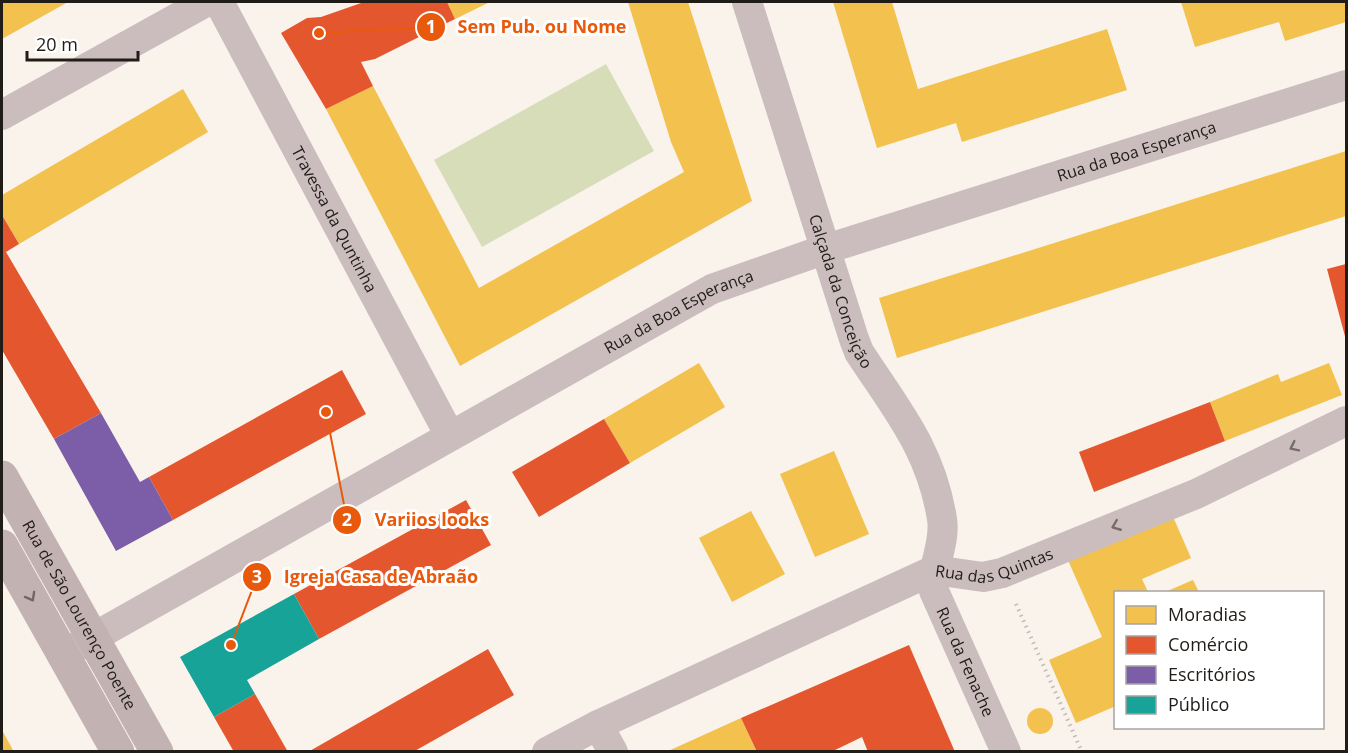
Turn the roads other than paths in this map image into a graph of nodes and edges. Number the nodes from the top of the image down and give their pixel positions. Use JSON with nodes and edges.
{"nodes":[{"id":1,"x":206,"y":2,"type":"edge"},
{"id":2,"x":219,"y":2,"type":"edge"},
{"id":3,"x":747,"y":2,"type":"edge"},
{"id":4,"x":1347,"y":85,"type":"edge"},
{"id":5,"x":2,"y":115,"type":"edge"},
{"id":6,"x":826,"y":249,"type":"junction"},
{"id":7,"x":1347,"y":421,"type":"edge"},
{"id":8,"x":450,"y":436,"type":"junction"},
{"id":9,"x":2,"y":477,"type":"edge"},
{"id":10,"x":2,"y":546,"type":"edge"},
{"id":11,"x":934,"y":570,"type":"junction"},
{"id":12,"x":92,"y":638,"type":"junction"},
{"id":13,"x":63,"y":654,"type":"junction"},
{"id":14,"x":598,"y":725,"type":"junction"},
{"id":15,"x":118,"y":752,"type":"edge"},
{"id":16,"x":157,"y":752,"type":"edge"},
{"id":17,"x":547,"y":752,"type":"edge"},
{"id":18,"x":613,"y":752,"type":"edge"},
{"id":19,"x":1006,"y":752,"type":"edge"}],
"edges":[{"from":1,"to":5,"type":"street"},
{"from":2,"to":8,"type":"street","name":"Travessa da Quntinha"},
{"from":3,"to":6,"type":"street","name":"Calçada da Conceição"},
{"from":4,"to":6,"type":"street","name":"Rua da Boa Esperança"},
{"from":6,"to":8,"type":"street","name":"Rua da Boa Esperança"},
{"from":6,"to":11,"type":"street","name":"Calçada da Conceição"},
{"from":7,"to":11,"type":"street","name":"Rua das Quintas","one_way":true},
{"from":8,"to":12,"type":"street","name":"Rua da Boa Esperança"},
{"from":9,"to":12,"type":"street","name":"Rua de São Lourenço Poente"},
{"from":10,"to":13,"type":"street","name":"Rua de São Lourenço Poente","one_way":true},
{"from":11,"to":14,"type":"street","name":"Rua das Quintas"},
{"from":11,"to":19,"type":"street","name":"Rua da Fenache"},
{"from":12,"to":13,"type":"street","name":"Rua da Boa Esperança"},
{"from":12,"to":16,"type":"street","name":"Rua de São Lourenço Poente"},
{"from":13,"to":15,"type":"street","name":"Rua de São Lourenço Poente"},
{"from":14,"to":17,"type":"street","name":"Rua das Quintas"},
{"from":14,"to":18,"type":"street"}]}
